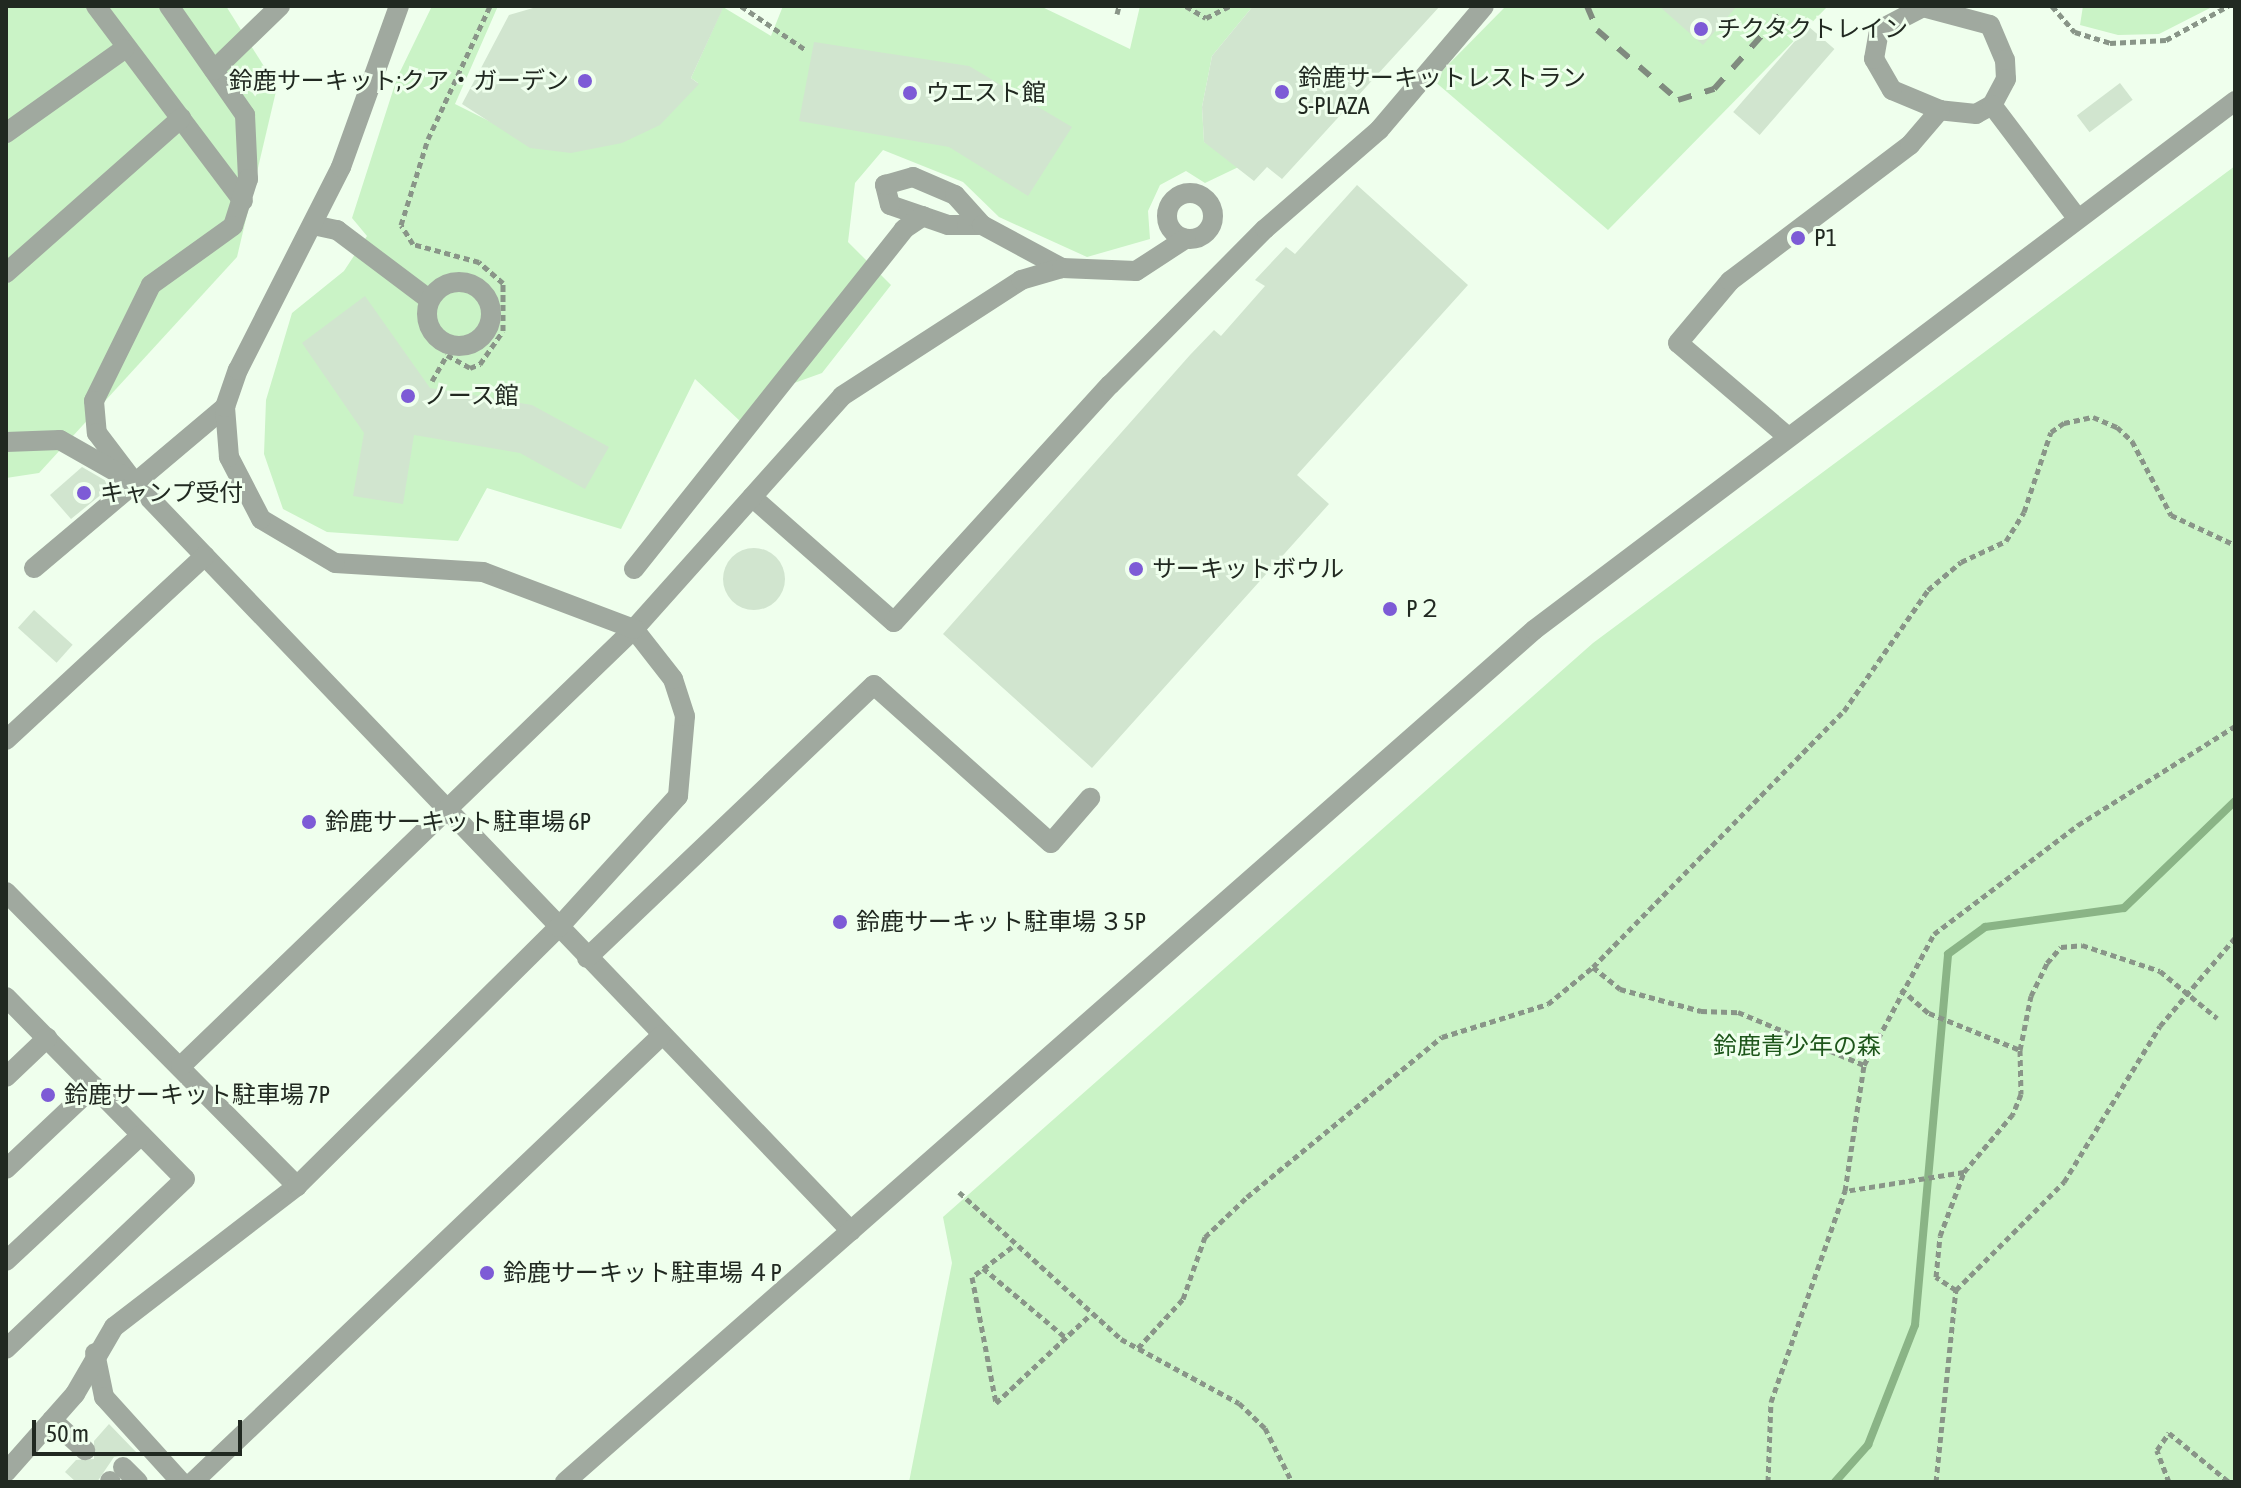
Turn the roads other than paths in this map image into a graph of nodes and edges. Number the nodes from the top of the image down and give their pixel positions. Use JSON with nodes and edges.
{"nodes":[{"id":1,"x":96,"y":6,"type":"edge"},
{"id":2,"x":169,"y":6,"type":"edge"},
{"id":3,"x":280,"y":6,"type":"edge"},
{"id":4,"x":399,"y":6,"type":"edge"},
{"id":5,"x":1484,"y":6,"type":"edge"},
{"id":6,"x":124,"y":49,"type":"junction"},
{"id":7,"x":214,"y":70,"type":"junction"},
{"id":8,"x":2235,"y":101,"type":"edge"},
{"id":9,"x":1992,"y":105,"type":"junction"},
{"id":10,"x":1940,"y":110,"type":"junction"},
{"id":11,"x":181,"y":118,"type":"junction"},
{"id":12,"x":6,"y":133,"type":"edge"},
{"id":13,"x":243,"y":201,"type":"junction"},
{"id":14,"x":923,"y":216,"type":"junction"},
{"id":15,"x":2077,"y":218,"type":"junction"},
{"id":16,"x":313,"y":225,"type":"junction"},
{"id":17,"x":982,"y":225,"type":"junction"},
{"id":18,"x":1185,"y":239,"type":"dead end"},
{"id":19,"x":1062,"y":268,"type":"junction"},
{"id":20,"x":6,"y":273,"type":"edge"},
{"id":21,"x":430,"y":300,"type":"dead end"},
{"id":22,"x":225,"y":407,"type":"junction"},
{"id":23,"x":1787,"y":436,"type":"junction"},
{"id":24,"x":6,"y":442,"type":"edge"},
{"id":25,"x":134,"y":482,"type":"junction"},
{"id":26,"x":752,"y":497,"type":"junction"},
{"id":27,"x":205,"y":556,"type":"junction"},
{"id":28,"x":34,"y":568,"type":"dead end"},
{"id":29,"x":634,"y":569,"type":"dead end"},
{"id":30,"x":634,"y":629,"type":"junction"},
{"id":31,"x":6,"y":740,"type":"edge"},
{"id":32,"x":1090,"y":798,"type":"dead end"},
{"id":33,"x":447,"y":807,"type":"junction"},
{"id":34,"x":6,"y":892,"type":"edge"},
{"id":35,"x":559,"y":927,"type":"junction"},
{"id":36,"x":587,"y":958,"type":"junction"},
{"id":37,"x":6,"y":997,"type":"edge"},
{"id":38,"x":662,"y":1035,"type":"junction"},
{"id":39,"x":47,"y":1038,"type":"junction"},
{"id":40,"x":181,"y":1066,"type":"junction"},
{"id":41,"x":6,"y":1077,"type":"edge"},
{"id":42,"x":94,"y":1086,"type":"junction"},
{"id":43,"x":141,"y":1135,"type":"junction"},
{"id":44,"x":6,"y":1169,"type":"edge"},
{"id":45,"x":297,"y":1186,"type":"junction"},
{"id":46,"x":851,"y":1231,"type":"junction"},
{"id":47,"x":6,"y":1261,"type":"edge"},
{"id":48,"x":6,"y":1349,"type":"edge"},
{"id":49,"x":95,"y":1353,"type":"junction"},
{"id":50,"x":75,"y":1394,"type":"junction"},
{"id":51,"x":104,"y":1397,"type":"junction"},
{"id":52,"x":52,"y":1420,"type":"junction"},
{"id":53,"x":85,"y":1450,"type":"dead end"},
{"id":54,"x":6,"y":1472,"type":"edge"},
{"id":55,"x":115,"y":1477,"type":"edge"},
{"id":56,"x":138,"y":1482,"type":"edge"},
{"id":57,"x":181,"y":1482,"type":"edge"},
{"id":58,"x":193,"y":1482,"type":"edge"},
{"id":59,"x":565,"y":1482,"type":"edge"}],
"edges":[{"from":1,"to":6,"type":"street"},
{"from":2,"to":7,"type":"street"},
{"from":3,"to":7,"type":"street"},
{"from":4,"to":16,"type":"street"},
{"from":5,"to":26,"type":"street"},
{"from":6,"to":11,"type":"street"},
{"from":6,"to":12,"type":"street"},
{"from":7,"to":13,"type":"street"},
{"from":8,"to":15,"type":"street"},
{"from":9,"to":10,"type":"street"},
{"from":9,"to":10,"type":"street"},
{"from":9,"to":15,"type":"street"},
{"from":10,"to":23,"type":"street"},
{"from":11,"to":13,"type":"street"},
{"from":11,"to":20,"type":"street"},
{"from":13,"to":25,"type":"street"},
{"from":14,"to":17,"type":"street"},
{"from":14,"to":17,"type":"street"},
{"from":14,"to":29,"type":"street"},
{"from":15,"to":23,"type":"street"},
{"from":16,"to":21,"type":"street"},
{"from":16,"to":22,"type":"street"},
{"from":17,"to":19,"type":"street"},
{"from":18,"to":19,"type":"street"},
{"from":19,"to":26,"type":"street"},
{"from":22,"to":25,"type":"street"},
{"from":22,"to":30,"type":"street"},
{"from":23,"to":46,"type":"street"},
{"from":24,"to":25,"type":"street"},
{"from":25,"to":27,"type":"street"},
{"from":25,"to":28,"type":"street"},
{"from":26,"to":30,"type":"street"},
{"from":27,"to":31,"type":"street"},
{"from":27,"to":33,"type":"street"},
{"from":30,"to":33,"type":"street"},
{"from":30,"to":35,"type":"street"},
{"from":32,"to":36,"type":"street"},
{"from":33,"to":35,"type":"street"},
{"from":33,"to":40,"type":"street"},
{"from":34,"to":40,"type":"street"},
{"from":35,"to":36,"type":"street"},
{"from":35,"to":45,"type":"street"},
{"from":36,"to":38,"type":"street"},
{"from":37,"to":39,"type":"street"},
{"from":38,"to":46,"type":"street"},
{"from":38,"to":58,"type":"street"},
{"from":39,"to":41,"type":"street"},
{"from":39,"to":42,"type":"street"},
{"from":40,"to":45,"type":"street"},
{"from":42,"to":43,"type":"street"},
{"from":42,"to":44,"type":"street"},
{"from":43,"to":47,"type":"street"},
{"from":43,"to":48,"type":"street"},
{"from":45,"to":49,"type":"street"},
{"from":46,"to":59,"type":"street"},
{"from":49,"to":50,"type":"street"},
{"from":49,"to":51,"type":"street"},
{"from":50,"to":51,"type":"street"},
{"from":50,"to":52,"type":"street"},
{"from":51,"to":57,"type":"street"},
{"from":52,"to":53,"type":"street"},
{"from":52,"to":54,"type":"street"},
{"from":55,"to":56,"type":"street"}]}
